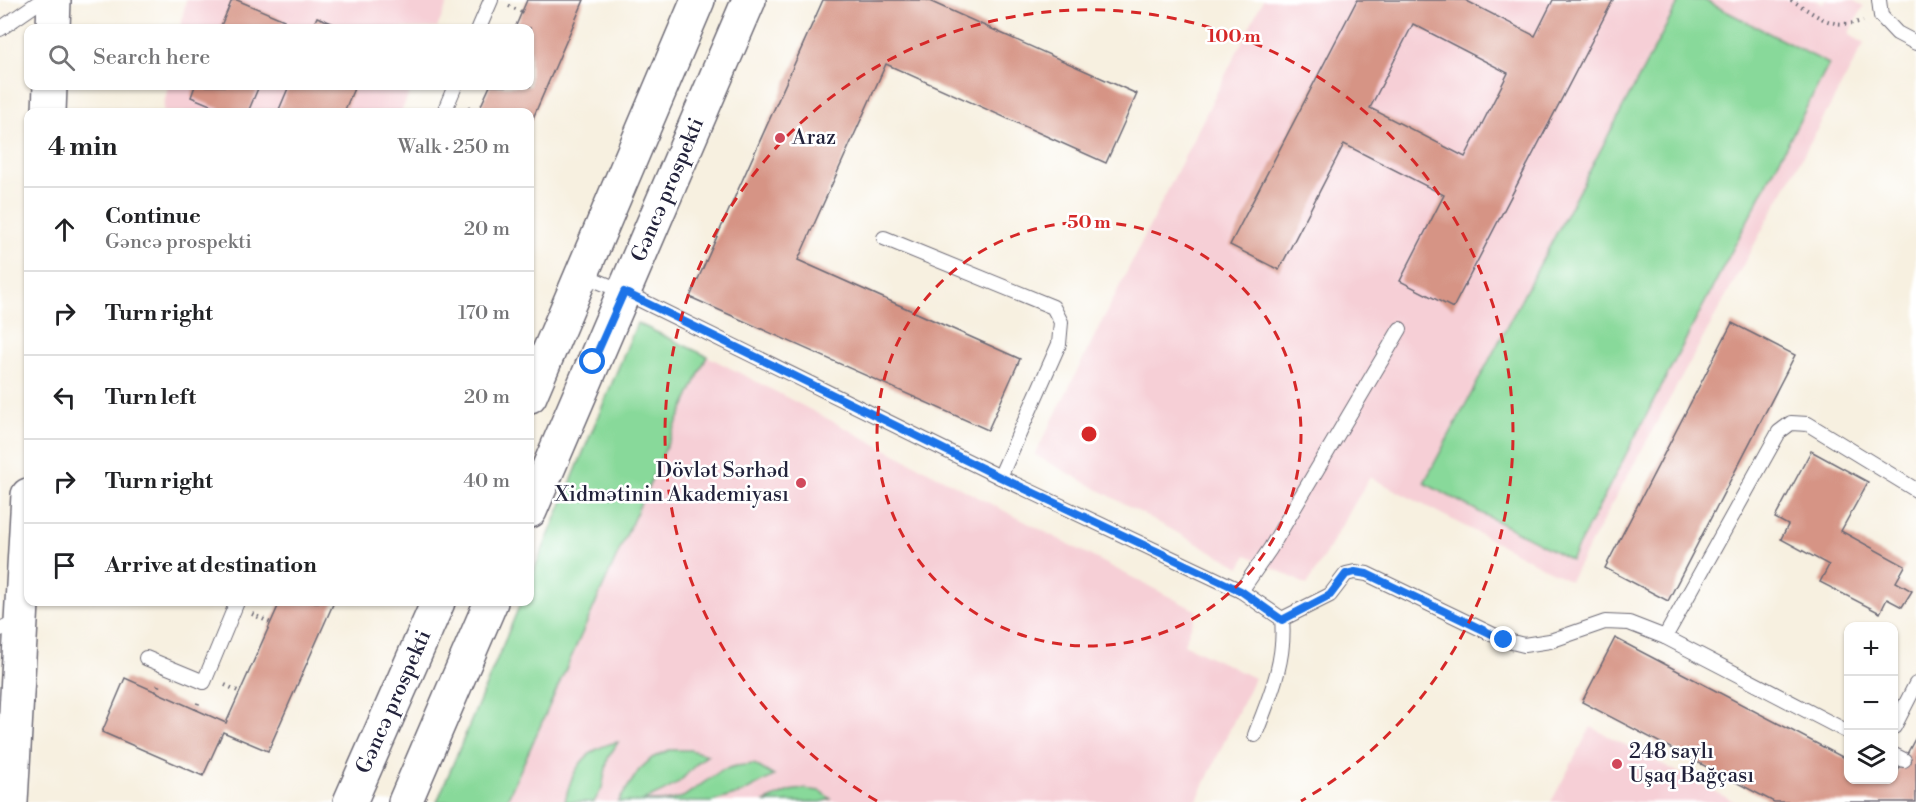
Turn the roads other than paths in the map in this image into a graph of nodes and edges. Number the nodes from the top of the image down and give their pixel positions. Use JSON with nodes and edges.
{"nodes":[{"id":1,"x":42,"y":0,"type":"edge"},
{"id":2,"x":54,"y":0,"type":"edge"},
{"id":3,"x":491,"y":0,"type":"edge"},
{"id":4,"x":698,"y":0,"type":"edge"},
{"id":5,"x":749,"y":0,"type":"edge"},
{"id":6,"x":1879,"y":0,"type":"edge"},
{"id":7,"x":53,"y":24,"type":"edge"},
{"id":8,"x":481,"y":24,"type":"edge"},
{"id":9,"x":0,"y":29,"type":"edge"},
{"id":10,"x":1916,"y":43,"type":"edge"},
{"id":11,"x":50,"y":90,"type":"edge"},
{"id":12,"x":453,"y":90,"type":"edge"},
{"id":13,"x":49,"y":108,"type":"edge"},
{"id":14,"x":446,"y":108,"type":"edge"},
{"id":15,"x":884,"y":238,"type":"dead end"},
{"id":16,"x":581,"y":274,"type":"junction"},
{"id":17,"x":624,"y":292,"type":"junction"},
{"id":18,"x":1400,"y":329,"type":"dead end"},
{"id":19,"x":534,"y":383,"type":"edge"},
{"id":20,"x":1000,"y":477,"type":"junction"},
{"id":21,"x":1916,"y":490,"type":"edge"},
{"id":22,"x":534,"y":502,"type":"edge"},
{"id":23,"x":24,"y":525,"type":"edge"},
{"id":24,"x":1241,"y":591,"type":"junction"},
{"id":25,"x":235,"y":606,"type":"edge"},
{"id":26,"x":436,"y":606,"type":"edge"},
{"id":27,"x":489,"y":606,"type":"edge"},
{"id":28,"x":1282,"y":620,"type":"junction"},
{"id":29,"x":11,"y":624,"type":"edge"},
{"id":30,"x":1665,"y":637,"type":"junction"},
{"id":31,"x":146,"y":658,"type":"dead end"},
{"id":32,"x":1916,"y":684,"type":"edge"},
{"id":33,"x":1898,"y":718,"type":"edge"},
{"id":34,"x":1844,"y":730,"type":"edge"},
{"id":35,"x":1255,"y":735,"type":"dead end"},
{"id":36,"x":11,"y":802,"type":"edge"},
{"id":37,"x":350,"y":802,"type":"edge"},
{"id":38,"x":405,"y":802,"type":"edge"}],
"edges":[{"from":1,"to":9,"type":"lane"},
{"from":2,"to":7,"type":"main road"},
{"from":3,"to":8,"type":"lane"},
{"from":4,"to":16,"type":"main road"},
{"from":5,"to":17,"type":"main road","name":"Gəncə prospekti"},
{"from":6,"to":10,"type":"lane"},
{"from":11,"to":13,"type":"main road"},
{"from":12,"to":14,"type":"lane"},
{"from":15,"to":20,"type":"lane"},
{"from":16,"to":17,"type":"lane"},
{"from":16,"to":19,"type":"main road"},
{"from":17,"to":20,"type":"lane"},
{"from":17,"to":22,"type":"main road","name":"Gəncə prospekti"},
{"from":18,"to":24,"type":"lane"},
{"from":20,"to":24,"type":"lane"},
{"from":21,"to":30,"type":"lane"},
{"from":23,"to":29,"type":"main road"},
{"from":24,"to":28,"type":"lane"},
{"from":25,"to":31,"type":"lane"},
{"from":26,"to":37,"type":"main road","name":"Gəncə prospekti"},
{"from":27,"to":38,"type":"main road"},
{"from":28,"to":30,"type":"lane"},
{"from":28,"to":35,"type":"lane"},
{"from":29,"to":36,"type":"main road"},
{"from":30,"to":34,"type":"lane"},
{"from":32,"to":33,"type":"lane"}]}
